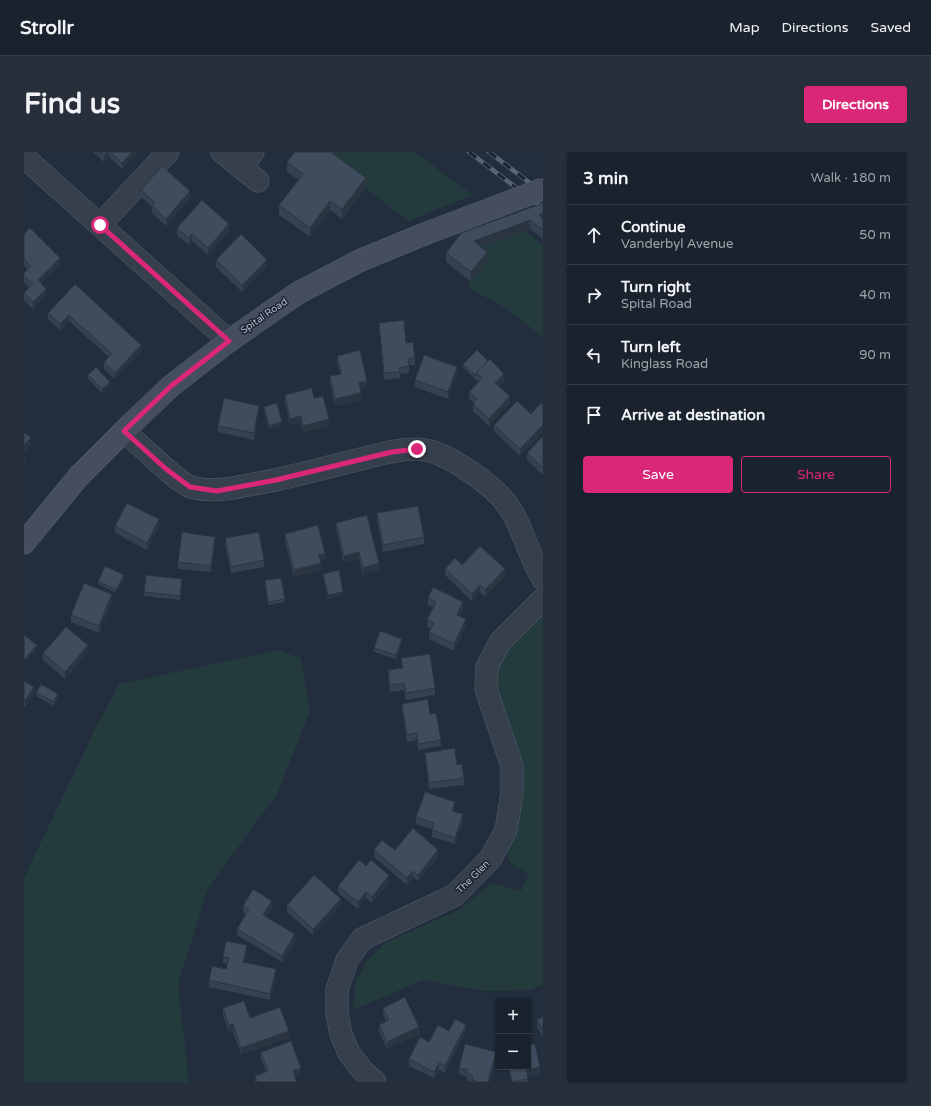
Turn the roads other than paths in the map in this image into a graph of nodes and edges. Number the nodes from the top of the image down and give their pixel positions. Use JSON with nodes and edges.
{"nodes":[{"id":1,"x":168,"y":152,"type":"edge"},
{"id":2,"x":222,"y":152,"type":"edge"},
{"id":3,"x":24,"y":156,"type":"edge"},
{"id":4,"x":247,"y":160,"type":"edge"},
{"id":5,"x":258,"y":181,"type":"dead end"},
{"id":6,"x":543,"y":189,"type":"edge"},
{"id":7,"x":100,"y":225,"type":"junction"},
{"id":8,"x":229,"y":341,"type":"junction"},
{"id":9,"x":124,"y":431,"type":"junction"},
{"id":10,"x":24,"y":543,"type":"edge"},
{"id":11,"x":543,"y":579,"type":"edge"},
{"id":12,"x":543,"y":599,"type":"edge"},
{"id":13,"x":375,"y":1082,"type":"edge"}],
"edges":[{"from":1,"to":7,"type":"street"},
{"from":2,"to":4,"type":"street"},
{"from":3,"to":7,"type":"street"},
{"from":4,"to":5,"type":"street"},
{"from":6,"to":8,"type":"main road","name":"Spital Road","bridge":true},
{"from":7,"to":8,"type":"street"},
{"from":8,"to":9,"type":"main road","name":"Spital Road"},
{"from":9,"to":10,"type":"main road","name":"Spital Road"},
{"from":9,"to":11,"type":"street"},
{"from":12,"to":13,"type":"street","name":"The Glen"}]}
